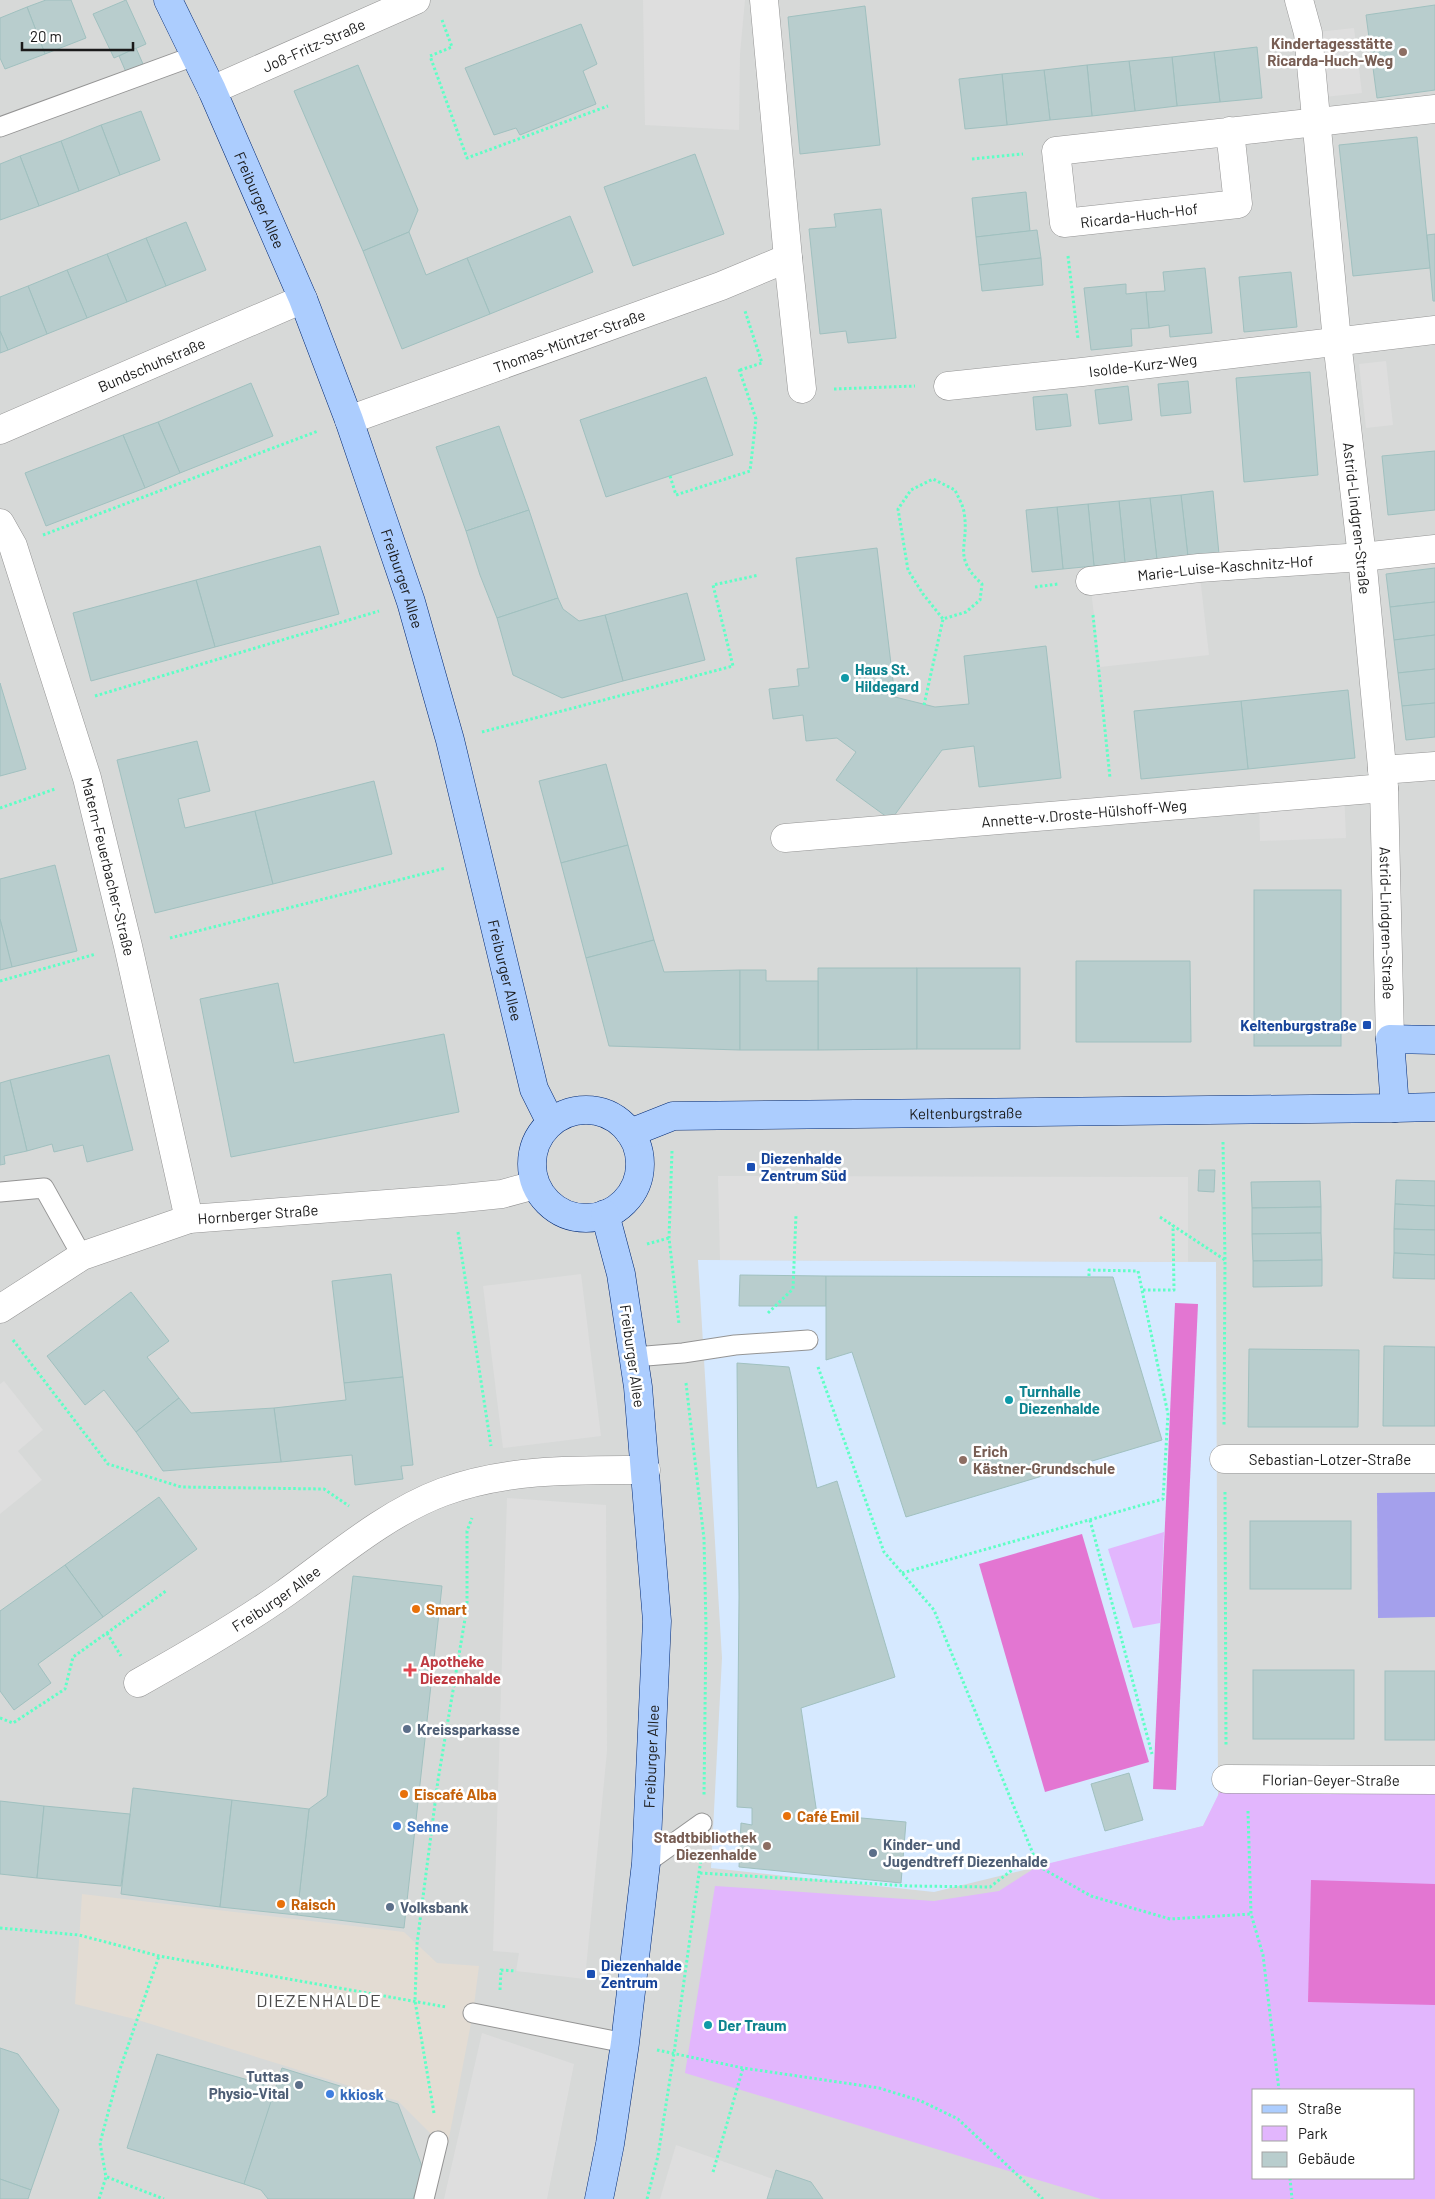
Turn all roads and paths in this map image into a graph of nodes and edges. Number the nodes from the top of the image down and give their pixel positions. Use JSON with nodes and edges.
{"nodes":[{"id":1,"x":168,"y":0,"type":"edge"},
{"id":2,"x":416,"y":0,"type":"edge"},
{"id":3,"x":764,"y":0,"type":"edge"},
{"id":4,"x":1299,"y":0,"type":"edge"},
{"id":5,"x":440,"y":16,"type":"dead end"},
{"id":6,"x":194,"y":56,"type":"junction"},
{"id":7,"x":212,"y":90,"type":"junction"},
{"id":8,"x":608,"y":106,"type":"dead end"},
{"id":9,"x":1435,"y":109,"type":"edge"},
{"id":10,"x":1317,"y":123,"type":"junction"},
{"id":11,"x":0,"y":127,"type":"edge"},
{"id":12,"x":1230,"y":131,"type":"junction"},
{"id":13,"x":1056,"y":151,"type":"junction"},
{"id":14,"x":972,"y":160,"type":"dead end"},
{"id":15,"x":1064,"y":224,"type":"junction"},
{"id":16,"x":788,"y":258,"type":"junction"},
{"id":17,"x":303,"y":300,"type":"junction"},
{"id":18,"x":1075,"y":312,"type":"dead end"},
{"id":19,"x":748,"y":319,"type":"dead end"},
{"id":20,"x":1435,"y":330,"type":"edge"},
{"id":21,"x":1337,"y":341,"type":"junction"},
{"id":22,"x":948,"y":386,"type":"joint"},
{"id":23,"x":802,"y":390,"type":"joint"},
{"id":24,"x":349,"y":420,"type":"junction"},
{"id":25,"x":0,"y":430,"type":"edge"},
{"id":26,"x":670,"y":476,"type":"dead end"},
{"id":27,"x":6,"y":534,"type":"edge"},
{"id":28,"x":1435,"y":549,"type":"edge"},
{"id":29,"x":1362,"y":557,"type":"junction"},
{"id":30,"x":759,"y":575,"type":"dead end"},
{"id":31,"x":1090,"y":581,"type":"joint"},
{"id":32,"x":411,"y":602,"type":"junction"},
{"id":33,"x":943,"y":619,"type":"junction"},
{"id":34,"x":64,"y":705,"type":"junction"},
{"id":35,"x":924,"y":705,"type":"dead end"},
{"id":36,"x":450,"y":740,"type":"junction"},
{"id":37,"x":1106,"y":740,"type":"dead end"},
{"id":38,"x":1435,"y":766,"type":"edge"},
{"id":39,"x":87,"y":778,"type":"junction"},
{"id":40,"x":1383,"y":779,"type":"junction"},
{"id":41,"x":0,"y":808,"type":"edge"},
{"id":42,"x":785,"y":838,"type":"dead end"},
{"id":43,"x":478,"y":860,"type":"junction"},
{"id":44,"x":170,"y":938,"type":"dead end"},
{"id":45,"x":128,"y":946,"type":"junction"},
{"id":46,"x":0,"y":980,"type":"edge"},
{"id":47,"x":1390,"y":1039,"type":"junction"},
{"id":48,"x":1435,"y":1040,"type":"edge"},
{"id":49,"x":1435,"y":1107,"type":"edge"},
{"id":50,"x":1395,"y":1108,"type":"junction"},
{"id":51,"x":550,"y":1122,"type":"junction"},
{"id":52,"x":630,"y":1133,"type":"junction"},
{"id":53,"x":535,"y":1185,"type":"junction"},
{"id":54,"x":0,"y":1192,"type":"edge"},
{"id":55,"x":453,"y":1199,"type":"junction"},
{"id":56,"x":606,"y":1214,"type":"junction"},
{"id":57,"x":796,"y":1215,"type":"dead end"},
{"id":58,"x":1160,"y":1217,"type":"dead end"},
{"id":59,"x":189,"y":1219,"type":"junction"},
{"id":60,"x":1173,"y":1225,"type":"junction"},
{"id":61,"x":82,"y":1256,"type":"junction"},
{"id":62,"x":1225,"y":1260,"type":"dead end"},
{"id":63,"x":1089,"y":1277,"type":"dead end"},
{"id":64,"x":1143,"y":1290,"type":"junction"},
{"id":65,"x":0,"y":1309,"type":"edge"},
{"id":66,"x":12,"y":1339,"type":"dead end"},
{"id":67,"x":808,"y":1340,"type":"joint"},
{"id":68,"x":735,"y":1345,"type":"junction"},
{"id":69,"x":634,"y":1357,"type":"junction"},
{"id":70,"x":1435,"y":1458,"type":"edge"},
{"id":71,"x":1224,"y":1459,"type":"dead end"},
{"id":72,"x":646,"y":1470,"type":"junction"},
{"id":73,"x":487,"y":1480,"type":"junction"},
{"id":74,"x":1090,"y":1520,"type":"junction"},
{"id":75,"x":379,"y":1527,"type":"junction"},
{"id":76,"x":902,"y":1573,"type":"junction"},
{"id":77,"x":166,"y":1591,"type":"dead end"},
{"id":78,"x":107,"y":1633,"type":"junction"},
{"id":79,"x":119,"y":1652,"type":"dead end"},
{"id":80,"x":138,"y":1683,"type":"dead end"},
{"id":81,"x":0,"y":1718,"type":"edge"},
{"id":82,"x":1152,"y":1754,"type":"dead end"},
{"id":83,"x":1236,"y":1779,"type":"joint"},
{"id":84,"x":1435,"y":1780,"type":"edge"},
{"id":85,"x":702,"y":1823,"type":"dead end"},
{"id":86,"x":1033,"y":1854,"type":"junction"},
{"id":87,"x":646,"y":1863,"type":"junction"},
{"id":88,"x":700,"y":1873,"type":"dead end"},
{"id":89,"x":1251,"y":1914,"type":"junction"},
{"id":90,"x":0,"y":1928,"type":"edge"},
{"id":91,"x":159,"y":1956,"type":"junction"},
{"id":92,"x":415,"y":2001,"type":"junction"},
{"id":93,"x":473,"y":2013,"type":"joint"},
{"id":94,"x":625,"y":2043,"type":"junction"},
{"id":95,"x":743,"y":2068,"type":"junction"},
{"id":96,"x":1279,"y":2089,"type":"edge"},
{"id":97,"x":438,"y":2141,"type":"joint"},
{"id":98,"x":713,"y":2172,"type":"dead end"},
{"id":99,"x":106,"y":2177,"type":"junction"},
{"id":100,"x":1290,"y":2179,"type":"edge"},
{"id":101,"x":1041,"y":2198,"type":"edge"},
{"id":102,"x":99,"y":2199,"type":"edge"},
{"id":103,"x":164,"y":2199,"type":"edge"},
{"id":104,"x":424,"y":2199,"type":"edge"},
{"id":105,"x":599,"y":2199,"type":"edge"},
{"id":106,"x":1292,"y":2199,"type":"edge"}],
"edges":[{"from":1,"to":6,"type":"street","name":"Freiburger Allee"},
{"from":2,"to":7,"type":"street","name":"Joß-Fritz-Straße"},
{"from":3,"to":16,"type":"street"},
{"from":4,"to":10,"type":"street","name":"Astrid-Lindgren-Straße"},
{"from":5,"to":8,"type":"path"},
{"from":6,"to":7,"type":"street","name":"Freiburger Allee"},
{"from":6,"to":11,"type":"lane"},
{"from":7,"to":17,"type":"street","name":"Freiburger Allee"},
{"from":9,"to":10,"type":"street"},
{"from":10,"to":12,"type":"street"},
{"from":10,"to":21,"type":"street","name":"Astrid-Lindgren-Straße"},
{"from":12,"to":13,"type":"street"},
{"from":12,"to":15,"type":"street","name":"Ricarda-Huch-Hof"},
{"from":13,"to":14,"type":"path"},
{"from":13,"to":15,"type":"street","name":"Ricarda-Huch-Hof"},
{"from":15,"to":18,"type":"path"},
{"from":16,"to":23,"type":"street"},
{"from":16,"to":24,"type":"street","name":"Thomas-Müntzer-Straße"},
{"from":17,"to":24,"type":"street","name":"Freiburger Allee"},
{"from":17,"to":25,"type":"street","name":"Bundschuhstraße"},
{"from":19,"to":26,"type":"path"},
{"from":20,"to":21,"type":"street","name":"Isolde-Kurz-Weg"},
{"from":21,"to":22,"type":"street","name":"Isolde-Kurz-Weg"},
{"from":21,"to":29,"type":"street","name":"Astrid-Lindgren-Straße"},
{"from":22,"to":23,"type":"path"},
{"from":24,"to":27,"type":"path"},
{"from":24,"to":32,"type":"street","name":"Freiburger Allee"},
{"from":27,"to":34,"type":"street","name":"Matern-Feuerbacher-Straße"},
{"from":28,"to":29,"type":"street","name":"Marie-Luise-Kaschnitz-Hof"},
{"from":29,"to":31,"type":"street","name":"Marie-Luise-Kaschnitz-Hof"},
{"from":29,"to":40,"type":"street","name":"Astrid-Lindgren-Straße"},
{"from":30,"to":36,"type":"path"},
{"from":31,"to":37,"type":"path"},
{"from":32,"to":34,"type":"path"},
{"from":32,"to":36,"type":"street","name":"Freiburger Allee"},
{"from":33,"to":33,"type":"path"},
{"from":33,"to":35,"type":"path"},
{"from":34,"to":39,"type":"street","name":"Matern-Feuerbacher-Straße"},
{"from":36,"to":43,"type":"street","name":"Freiburger Allee"},
{"from":38,"to":40,"type":"street","name":"Annette-v.Droste-Hülshoff-Weg"},
{"from":39,"to":41,"type":"path"},
{"from":39,"to":45,"type":"street","name":"Matern-Feuerbacher-Straße"},
{"from":40,"to":42,"type":"street","name":"Annette-v.Droste-Hülshoff-Weg"},
{"from":40,"to":47,"type":"street","name":"Astrid-Lindgren-Straße"},
{"from":43,"to":44,"type":"path"},
{"from":43,"to":51,"type":"street","name":"Freiburger Allee"},
{"from":45,"to":46,"type":"path"},
{"from":45,"to":59,"type":"street","name":"Matern-Feuerbacher-Straße"},
{"from":47,"to":48,"type":"street"},
{"from":47,"to":50,"type":"street"},
{"from":49,"to":50,"type":"street","name":"Keltenburgstraße"},
{"from":50,"to":52,"type":"street","name":"Keltenburgstraße"},
{"from":51,"to":52,"type":"street"},
{"from":51,"to":53,"type":"street"},
{"from":52,"to":56,"type":"street"},
{"from":53,"to":55,"type":"street","name":"Hornberger Straße"},
{"from":53,"to":56,"type":"street"},
{"from":54,"to":61,"type":"lane"},
{"from":55,"to":59,"type":"street","name":"Hornberger Straße"},
{"from":55,"to":73,"type":"path"},
{"from":56,"to":69,"type":"street","name":"Freiburger Allee"},
{"from":57,"to":68,"type":"path"},
{"from":58,"to":60,"type":"path"},
{"from":59,"to":61,"type":"street","name":"Hornberger Straße"},
{"from":60,"to":62,"type":"path"},
{"from":60,"to":64,"type":"path"},
{"from":61,"to":65,"type":"street","name":"Hornberger Straße"},
{"from":63,"to":64,"type":"path"},
{"from":64,"to":74,"type":"path"},
{"from":66,"to":75,"type":"path"},
{"from":67,"to":68,"type":"lane"},
{"from":67,"to":76,"type":"path"},
{"from":68,"to":69,"type":"lane"},
{"from":69,"to":72,"type":"street","name":"Freiburger Allee"},
{"from":70,"to":71,"type":"street","name":"Sebastian-Lotzer-Straße"},
{"from":72,"to":73,"type":"street","name":"Freiburger Allee"},
{"from":72,"to":87,"type":"street","name":"Freiburger Allee"},
{"from":73,"to":75,"type":"street","name":"Freiburger Allee"},
{"from":73,"to":92,"type":"path"},
{"from":74,"to":76,"type":"path"},
{"from":74,"to":82,"type":"path"},
{"from":75,"to":80,"type":"street","name":"Freiburger Allee"},
{"from":76,"to":86,"type":"path"},
{"from":77,"to":78,"type":"path"},
{"from":78,"to":79,"type":"path"},
{"from":78,"to":81,"type":"path"},
{"from":83,"to":84,"type":"street","name":"Florian-Geyer-Straße"},
{"from":83,"to":89,"type":"path"},
{"from":85,"to":87,"type":"lane"},
{"from":86,"to":88,"type":"path"},
{"from":86,"to":89,"type":"path"},
{"from":87,"to":94,"type":"street","name":"Freiburger Allee"},
{"from":89,"to":96,"type":"path"},
{"from":90,"to":91,"type":"path"},
{"from":91,"to":92,"type":"path"},
{"from":91,"to":99,"type":"path"},
{"from":92,"to":93,"type":"path"},
{"from":92,"to":97,"type":"path"},
{"from":93,"to":94,"type":"lane"},
{"from":94,"to":95,"type":"path"},
{"from":94,"to":105,"type":"street","name":"Freiburger Allee"},
{"from":95,"to":98,"type":"path"},
{"from":95,"to":101,"type":"path"},
{"from":97,"to":104,"type":"lane"},
{"from":99,"to":102,"type":"path"},
{"from":99,"to":103,"type":"path"},
{"from":100,"to":106,"type":"path"}]}
